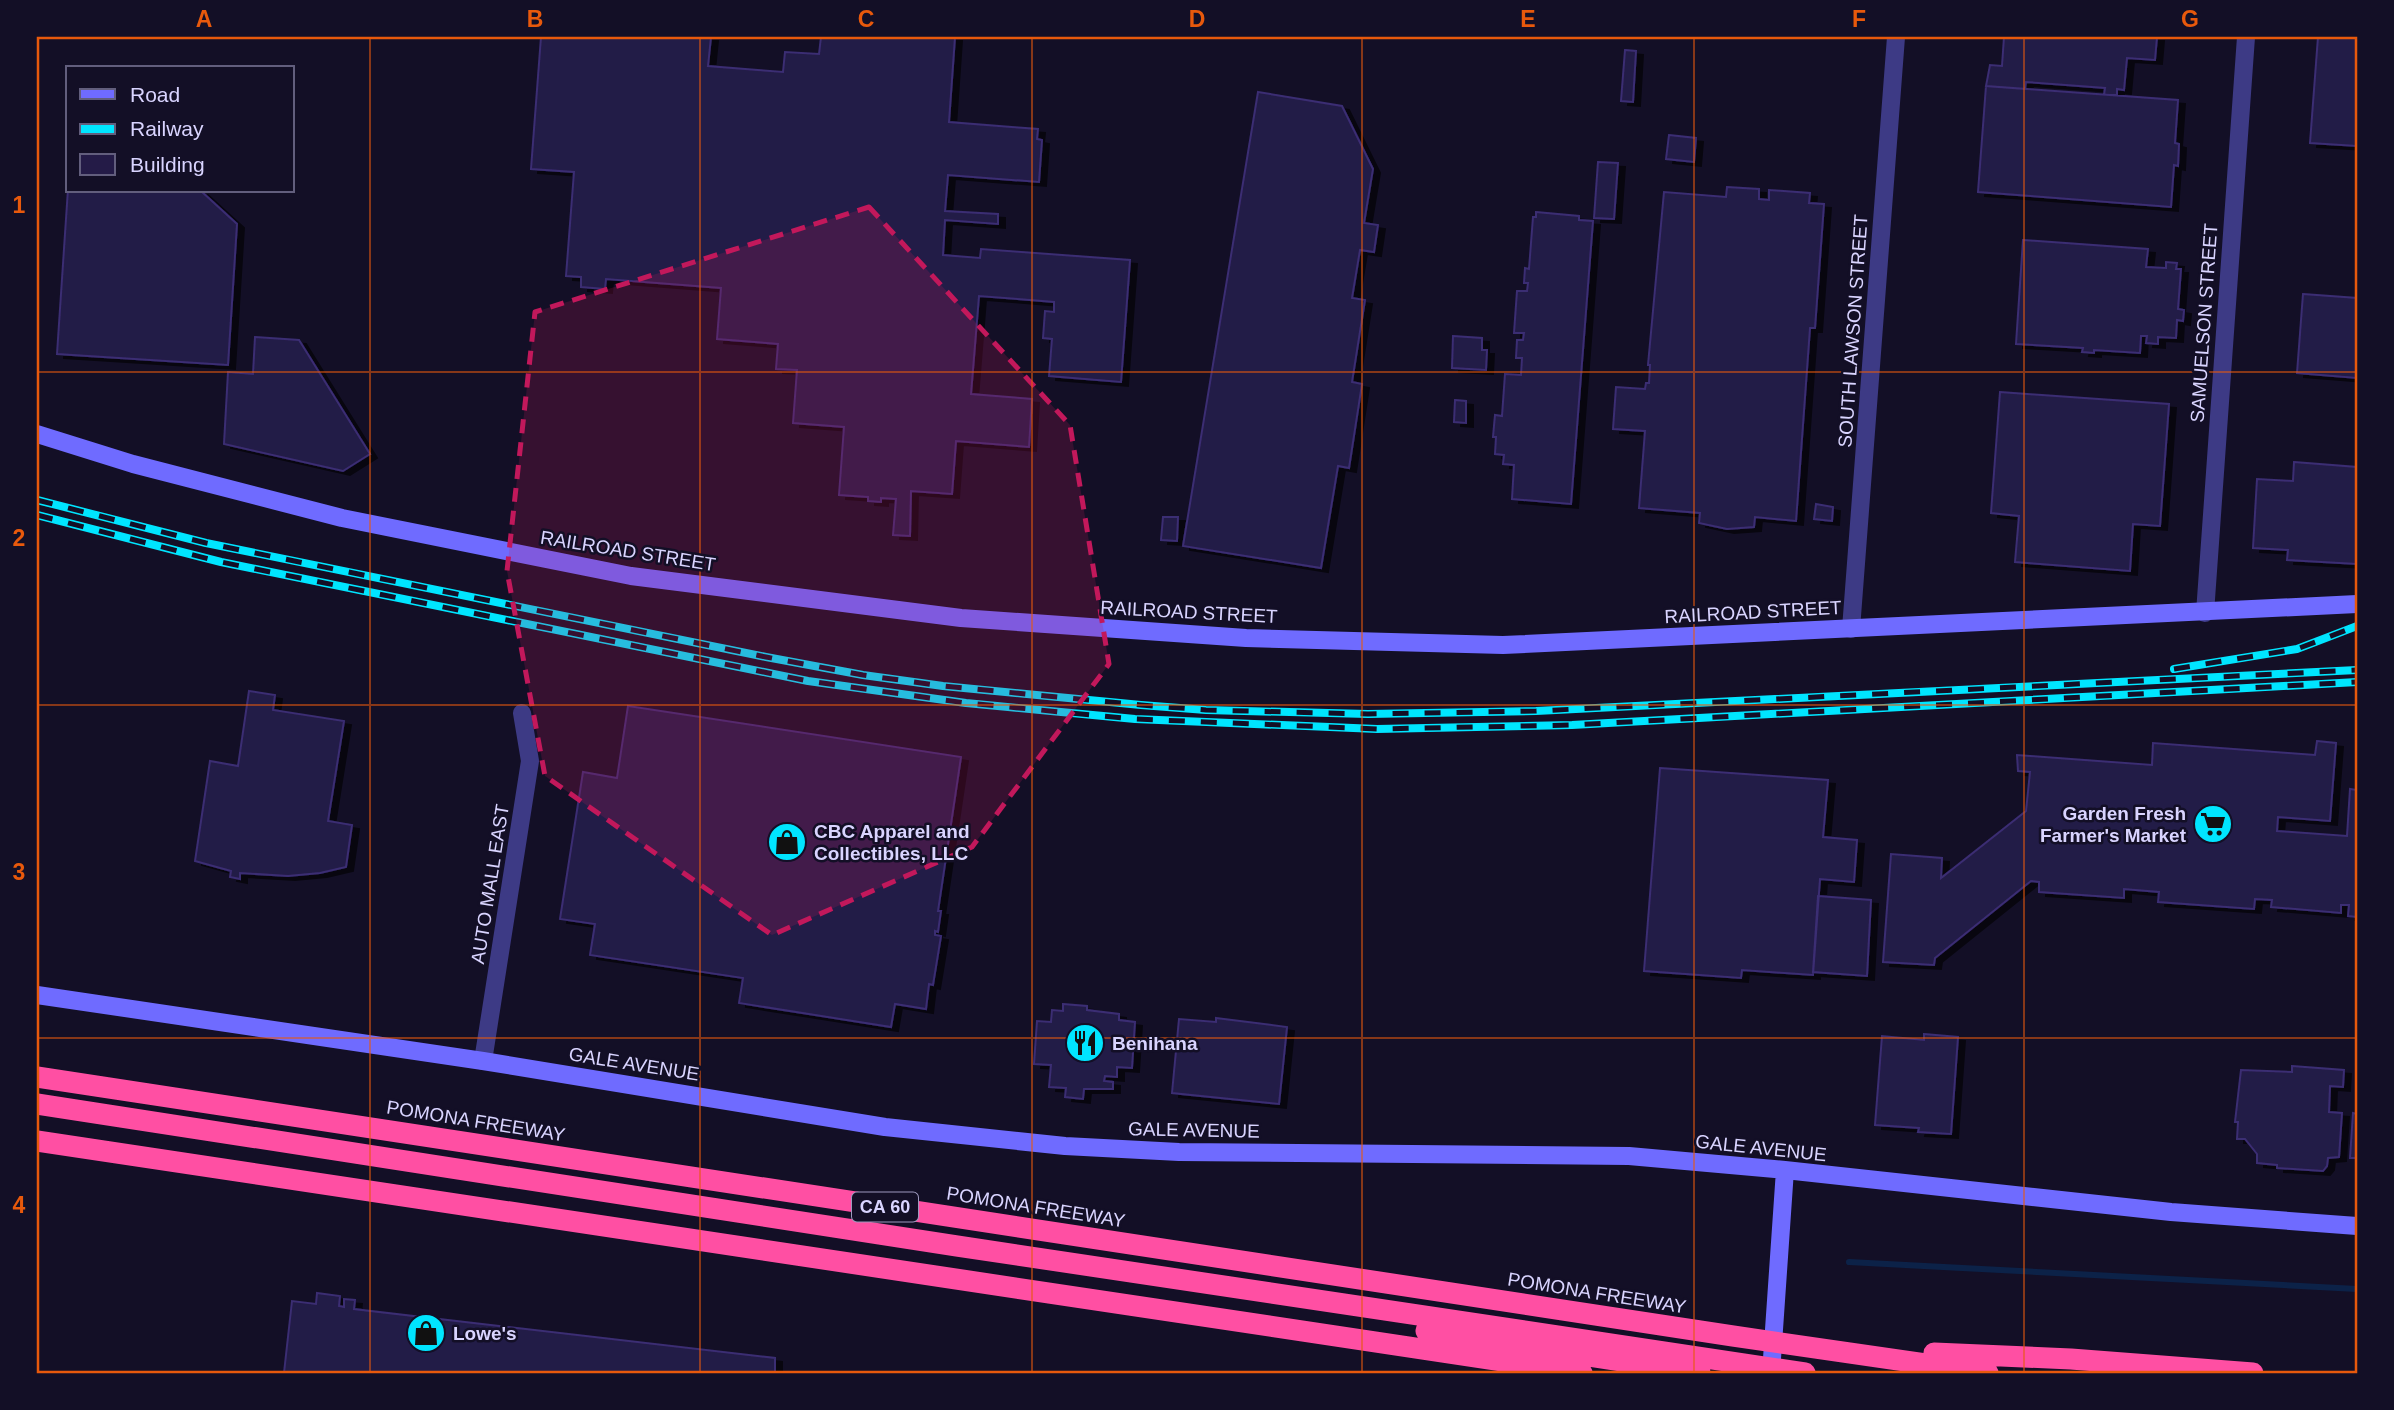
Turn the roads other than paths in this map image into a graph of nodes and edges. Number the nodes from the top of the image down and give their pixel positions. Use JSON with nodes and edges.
{"nodes":[{"id":1,"x":1896,"y":37,"type":"edge"},
{"id":2,"x":2246,"y":37,"type":"edge"},
{"id":3,"x":37,"y":434,"type":"edge"},
{"id":4,"x":2357,"y":604,"type":"edge"},
{"id":5,"x":2205,"y":613,"type":"junction"},
{"id":6,"x":1851,"y":629,"type":"junction"},
{"id":7,"x":522,"y":713,"type":"dead end"},
{"id":8,"x":37,"y":996,"type":"edge"},
{"id":9,"x":483,"y":1061,"type":"junction"},
{"id":10,"x":37,"y":1077,"type":"edge"},
{"id":11,"x":37,"y":1104,"type":"edge"},
{"id":12,"x":37,"y":1116,"type":"edge"},
{"id":13,"x":37,"y":1141,"type":"edge"},
{"id":14,"x":1785,"y":1170,"type":"junction"},
{"id":15,"x":2357,"y":1226,"type":"edge"},
{"id":16,"x":1815,"y":1349,"type":"junction"},
{"id":17,"x":1582,"y":1373,"type":"edge"},
{"id":18,"x":1699,"y":1373,"type":"edge"},
{"id":19,"x":1771,"y":1373,"type":"edge"},
{"id":20,"x":1805,"y":1373,"type":"edge"},
{"id":21,"x":1988,"y":1373,"type":"edge"},
{"id":22,"x":2253,"y":1373,"type":"edge"}],
"edges":[{"from":1,"to":6,"type":"street","name":"SOUTH LAWSON STREET"},
{"from":2,"to":5,"type":"street","name":"SAMUELSON STREET"},
{"from":3,"to":6,"type":"street","name":"RAILROAD STREET"},
{"from":4,"to":5,"type":"street","name":"RAILROAD STREET"},
{"from":5,"to":6,"type":"street","name":"RAILROAD STREET"},
{"from":7,"to":9,"type":"street","name":"AUTO MALL EAST"},
{"from":8,"to":9,"type":"street","name":"GALE AVENUE"},
{"from":9,"to":14,"type":"street","name":"GALE AVENUE"},
{"from":10,"to":16,"type":"highway","name":"POMONA FREEWAY","number":"CA 60"},
{"from":11,"to":20,"type":"highway"},
{"from":12,"to":18,"type":"highway"},
{"from":13,"to":17,"type":"highway"},
{"from":14,"to":15,"type":"street","name":"GALE AVENUE"},
{"from":14,"to":19,"type":"street"},
{"from":16,"to":21,"type":"highway","name":"POMONA FREEWAY","number":"CA 60"},
{"from":16,"to":22,"type":"highway"}]}
